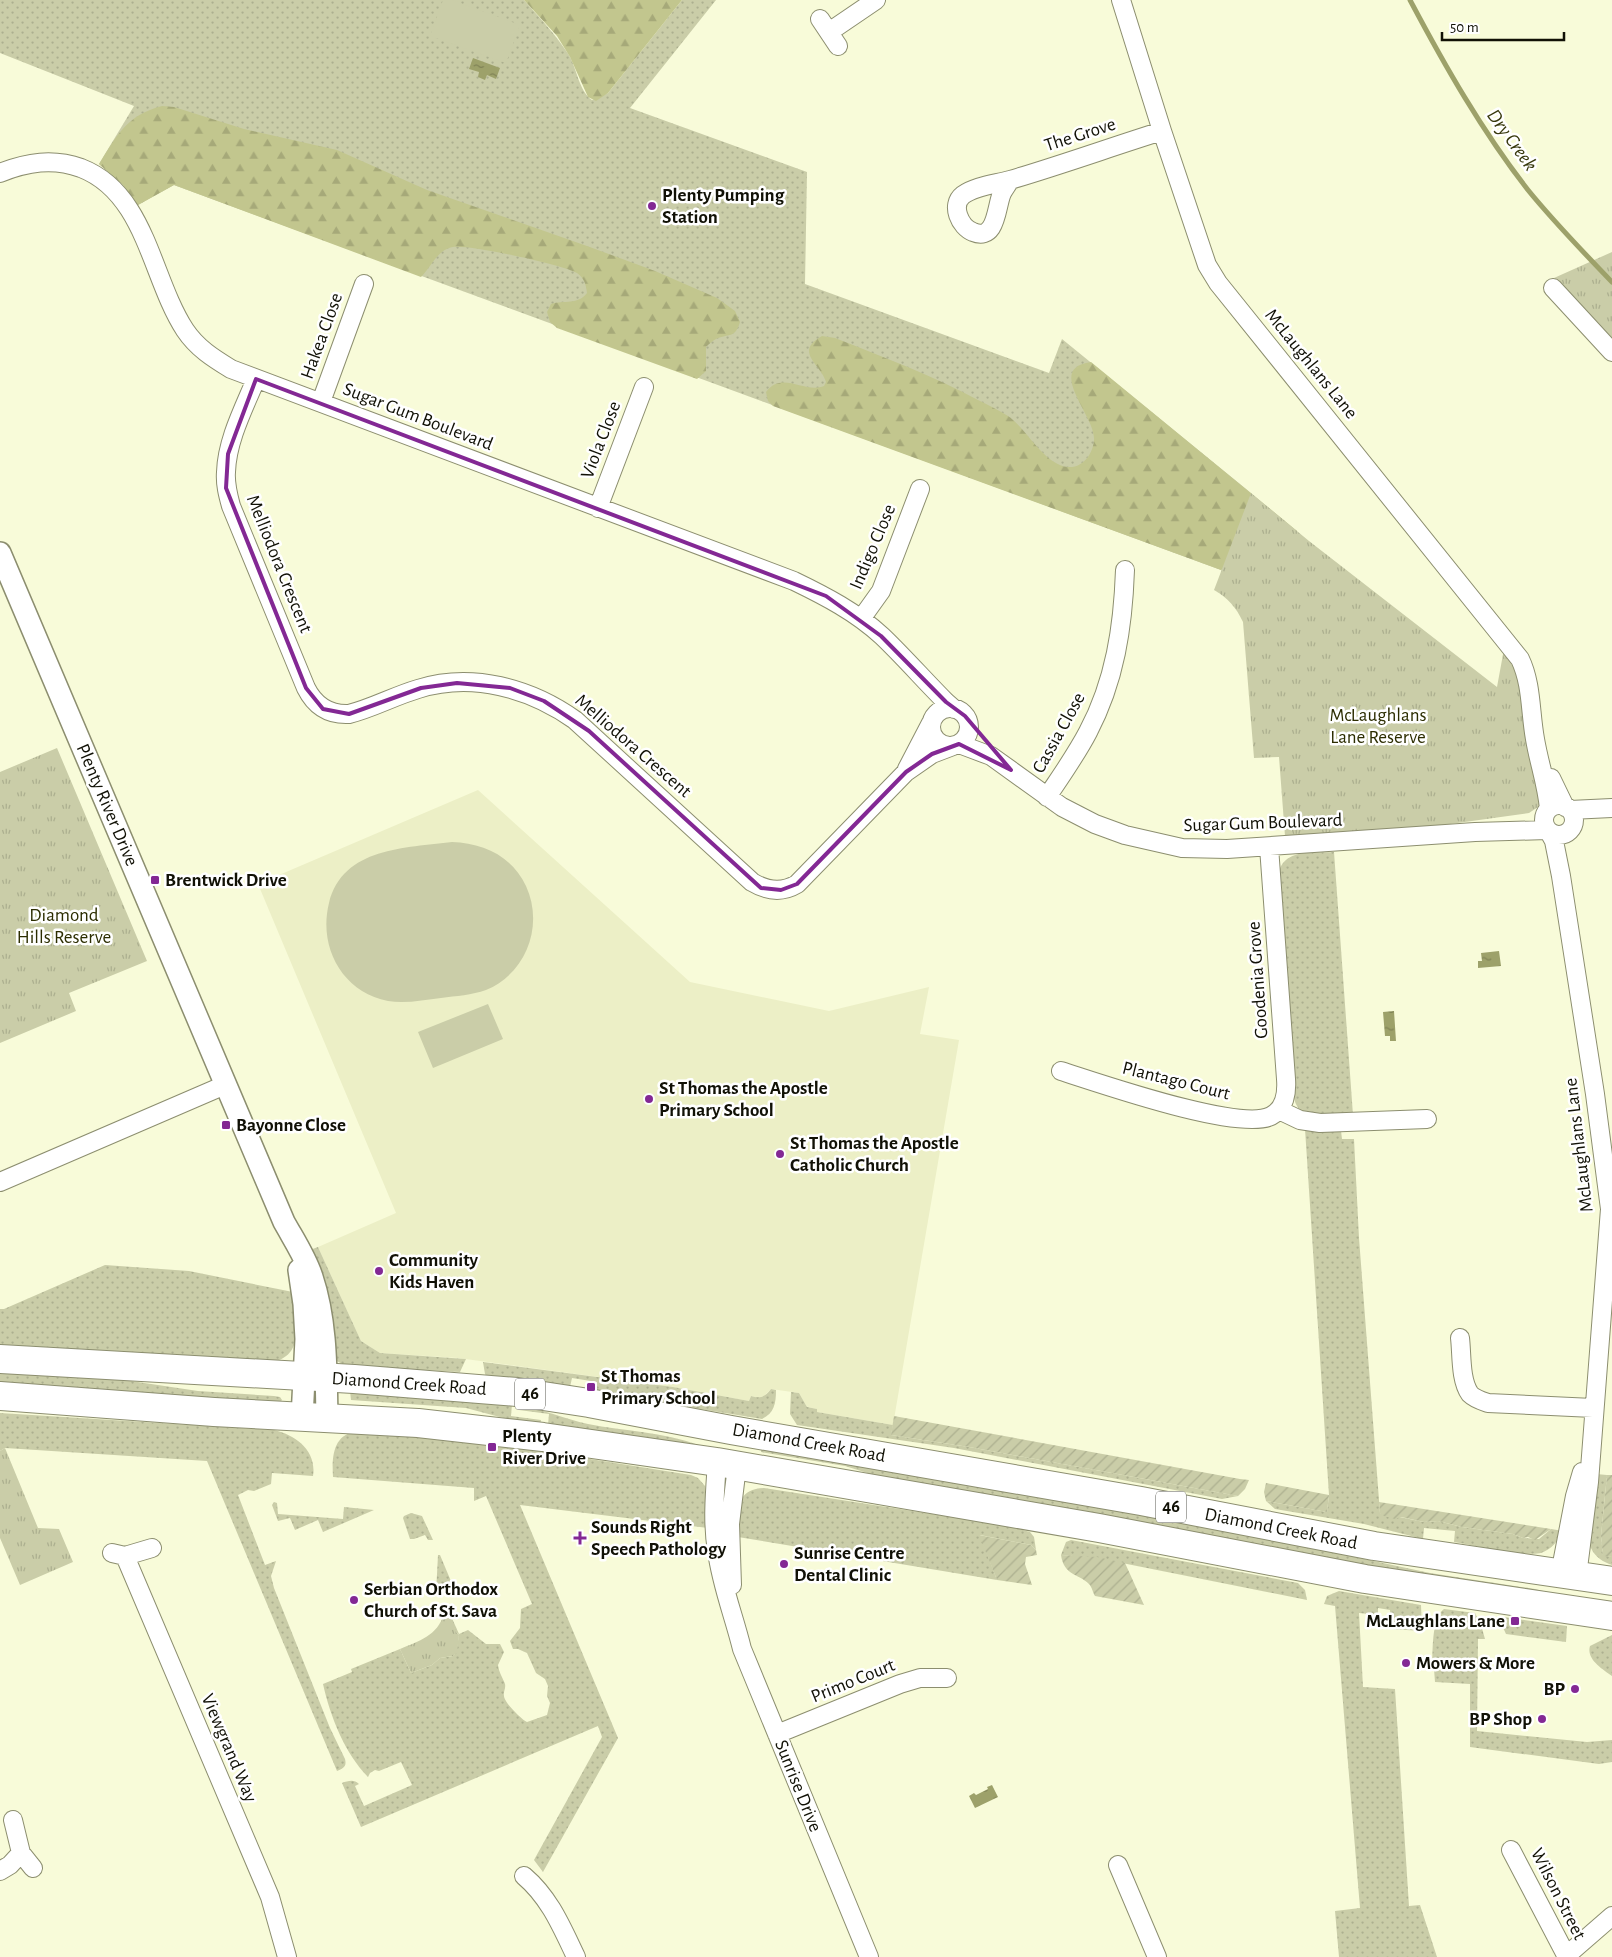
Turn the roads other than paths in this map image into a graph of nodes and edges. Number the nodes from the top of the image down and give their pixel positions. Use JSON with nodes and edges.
{"nodes":[{"id":1,"x":876,"y":0,"type":"edge"},
{"id":2,"x":1121,"y":0,"type":"edge"},
{"id":3,"x":829,"y":32,"type":"dead end"},
{"id":4,"x":1162,"y":131,"type":"junction"},
{"id":5,"x":0,"y":173,"type":"edge"},
{"id":6,"x":1010,"y":180,"type":"dead end"},
{"id":7,"x":364,"y":284,"type":"dead end"},
{"id":8,"x":1553,"y":288,"type":"dead end"},
{"id":9,"x":1612,"y":352,"type":"edge"},
{"id":10,"x":256,"y":379,"type":"junction"},
{"id":11,"x":644,"y":387,"type":"dead end"},
{"id":12,"x":321,"y":402,"type":"junction"},
{"id":13,"x":920,"y":489,"type":"dead end"},
{"id":14,"x":598,"y":508,"type":"junction"},
{"id":15,"x":0,"y":553,"type":"edge"},
{"id":16,"x":1124,"y":570,"type":"dead end"},
{"id":17,"x":861,"y":619,"type":"junction"},
{"id":18,"x":896,"y":651,"type":"junction"},
{"id":19,"x":954,"y":709,"type":"junction"},
{"id":20,"x":932,"y":720,"type":"junction"},
{"id":21,"x":968,"y":721,"type":"junction"},
{"id":22,"x":956,"y":745,"type":"junction"},
{"id":23,"x":1012,"y":770,"type":"junction"},
{"id":24,"x":906,"y":772,"type":"junction"},
{"id":25,"x":1047,"y":797,"type":"junction"},
{"id":26,"x":1612,"y":808,"type":"edge"},
{"id":27,"x":1612,"y":813,"type":"edge"},
{"id":28,"x":1559,"y":819,"type":"junction"},
{"id":29,"x":1269,"y":847,"type":"junction"},
{"id":30,"x":1061,"y":1071,"type":"dead end"},
{"id":31,"x":225,"y":1085,"type":"junction"},
{"id":32,"x":1604,"y":1094,"type":"edge"},
{"id":33,"x":1279,"y":1110,"type":"junction"},
{"id":34,"x":1427,"y":1119,"type":"dead end"},
{"id":35,"x":0,"y":1182,"type":"edge"},
{"id":36,"x":1460,"y":1338,"type":"dead end"},
{"id":37,"x":0,"y":1359,"type":"edge"},
{"id":38,"x":315,"y":1377,"type":"junction"},
{"id":39,"x":0,"y":1396,"type":"edge"},
{"id":40,"x":1593,"y":1408,"type":"junction"},
{"id":41,"x":314,"y":1418,"type":"junction"},
{"id":42,"x":731,"y":1430,"type":"junction"},
{"id":43,"x":727,"y":1464,"type":"junction"},
{"id":44,"x":152,"y":1548,"type":"dead end"},
{"id":45,"x":1569,"y":1575,"type":"junction"},
{"id":46,"x":1612,"y":1581,"type":"edge"},
{"id":47,"x":1567,"y":1610,"type":"junction"},
{"id":48,"x":1612,"y":1616,"type":"edge"},
{"id":49,"x":947,"y":1678,"type":"dead end"},
{"id":50,"x":777,"y":1734,"type":"junction"},
{"id":51,"x":13,"y":1820,"type":"dead end"},
{"id":52,"x":1512,"y":1850,"type":"dead end"},
{"id":53,"x":22,"y":1854,"type":"junction"},
{"id":54,"x":1118,"y":1865,"type":"dead end"},
{"id":55,"x":33,"y":1868,"type":"dead end"},
{"id":56,"x":0,"y":1871,"type":"edge"},
{"id":57,"x":524,"y":1876,"type":"dead end"},
{"id":58,"x":1612,"y":1916,"type":"edge"},
{"id":59,"x":288,"y":1957,"type":"edge"},
{"id":60,"x":576,"y":1957,"type":"edge"},
{"id":61,"x":869,"y":1957,"type":"edge"},
{"id":62,"x":1157,"y":1957,"type":"edge"},
{"id":63,"x":1566,"y":1957,"type":"edge"}],
"edges":[{"from":1,"to":3,"type":"street"},
{"from":2,"to":4,"type":"street","name":"McLaughlans Lane"},
{"from":4,"to":6,"type":"street","name":"The Grove"},
{"from":4,"to":28,"type":"street","name":"McLaughlans Lane"},
{"from":5,"to":10,"type":"street","name":"Sugar Gum Boulevard"},
{"from":7,"to":12,"type":"street","name":"Hakea Close"},
{"from":8,"to":9,"type":"street"},
{"from":10,"to":12,"type":"street","name":"Sugar Gum Boulevard"},
{"from":10,"to":24,"type":"street","name":"Melliodora Crescent"},
{"from":11,"to":14,"type":"street","name":"Viola Close"},
{"from":12,"to":14,"type":"street","name":"Sugar Gum Boulevard"},
{"from":13,"to":17,"type":"street","name":"Indigo Close"},
{"from":14,"to":17,"type":"street","name":"Sugar Gum Boulevard"},
{"from":15,"to":31,"type":"street","name":"Plenty River Drive"},
{"from":16,"to":25,"type":"street","name":"Cassia Close"},
{"from":17,"to":18,"type":"street","name":"Sugar Gum Boulevard"},
{"from":18,"to":19,"type":"street","name":"Sugar Gum Boulevard"},
{"from":18,"to":20,"type":"street","name":"Sugar Gum Boulevard"},
{"from":19,"to":20,"type":"street"},
{"from":19,"to":21,"type":"street"},
{"from":20,"to":22,"type":"street"},
{"from":20,"to":24,"type":"street","name":"Melliodora Crescent"},
{"from":21,"to":22,"type":"street"},
{"from":21,"to":23,"type":"street","name":"Sugar Gum Boulevard"},
{"from":22,"to":23,"type":"street","name":"Sugar Gum Boulevard"},
{"from":22,"to":24,"type":"street","name":"Melliodora Crescent"},
{"from":23,"to":25,"type":"street","name":"Sugar Gum Boulevard"},
{"from":25,"to":29,"type":"street","name":"Sugar Gum Boulevard"},
{"from":26,"to":28,"type":"street"},
{"from":27,"to":28,"type":"street"},
{"from":28,"to":29,"type":"street","name":"Sugar Gum Boulevard"},
{"from":28,"to":32,"type":"street","name":"McLaughlans Lane"},
{"from":29,"to":33,"type":"street","name":"Goodenia Grove"},
{"from":30,"to":33,"type":"street","name":"Plantago Court"},
{"from":31,"to":35,"type":"street"},
{"from":31,"to":38,"type":"street","name":"Plenty River Drive"},
{"from":32,"to":40,"type":"street","name":"McLaughlans Lane"},
{"from":33,"to":34,"type":"street"},
{"from":36,"to":40,"type":"street"},
{"from":37,"to":38,"type":"main road","name":"Diamond Creek Road","number":"46"},
{"from":38,"to":41,"type":"street","name":"Plenty River Drive"},
{"from":38,"to":42,"type":"main road","name":"Diamond Creek Road","number":"46"},
{"from":39,"to":41,"type":"main road","name":"Diamond Creek Road","number":"46"},
{"from":40,"to":45,"type":"street","name":"McLaughlans Lane"},
{"from":41,"to":43,"type":"main road","name":"Diamond Creek Road","number":"46"},
{"from":42,"to":43,"type":"main road","name":"Sunrise Drive"},
{"from":42,"to":45,"type":"main road","name":"Diamond Creek Road","number":"46"},
{"from":43,"to":47,"type":"main road","name":"Diamond Creek Road","number":"46"},
{"from":43,"to":50,"type":"street","name":"Sunrise Drive"},
{"from":44,"to":59,"type":"street","name":"Viewgrand Way"},
{"from":45,"to":46,"type":"main road","name":"Diamond Creek Road","number":"46"},
{"from":45,"to":47,"type":"main road"},
{"from":47,"to":48,"type":"main road","name":"Diamond Creek Road","number":"46"},
{"from":49,"to":50,"type":"street","name":"Primo Court"},
{"from":50,"to":61,"type":"street","name":"Sunrise Drive"},
{"from":51,"to":53,"type":"street"},
{"from":52,"to":63,"type":"street","name":"Wilson Street"},
{"from":53,"to":55,"type":"street"},
{"from":53,"to":56,"type":"street"},
{"from":54,"to":62,"type":"street"},
{"from":57,"to":60,"type":"street"},
{"from":58,"to":63,"type":"street"}]}
